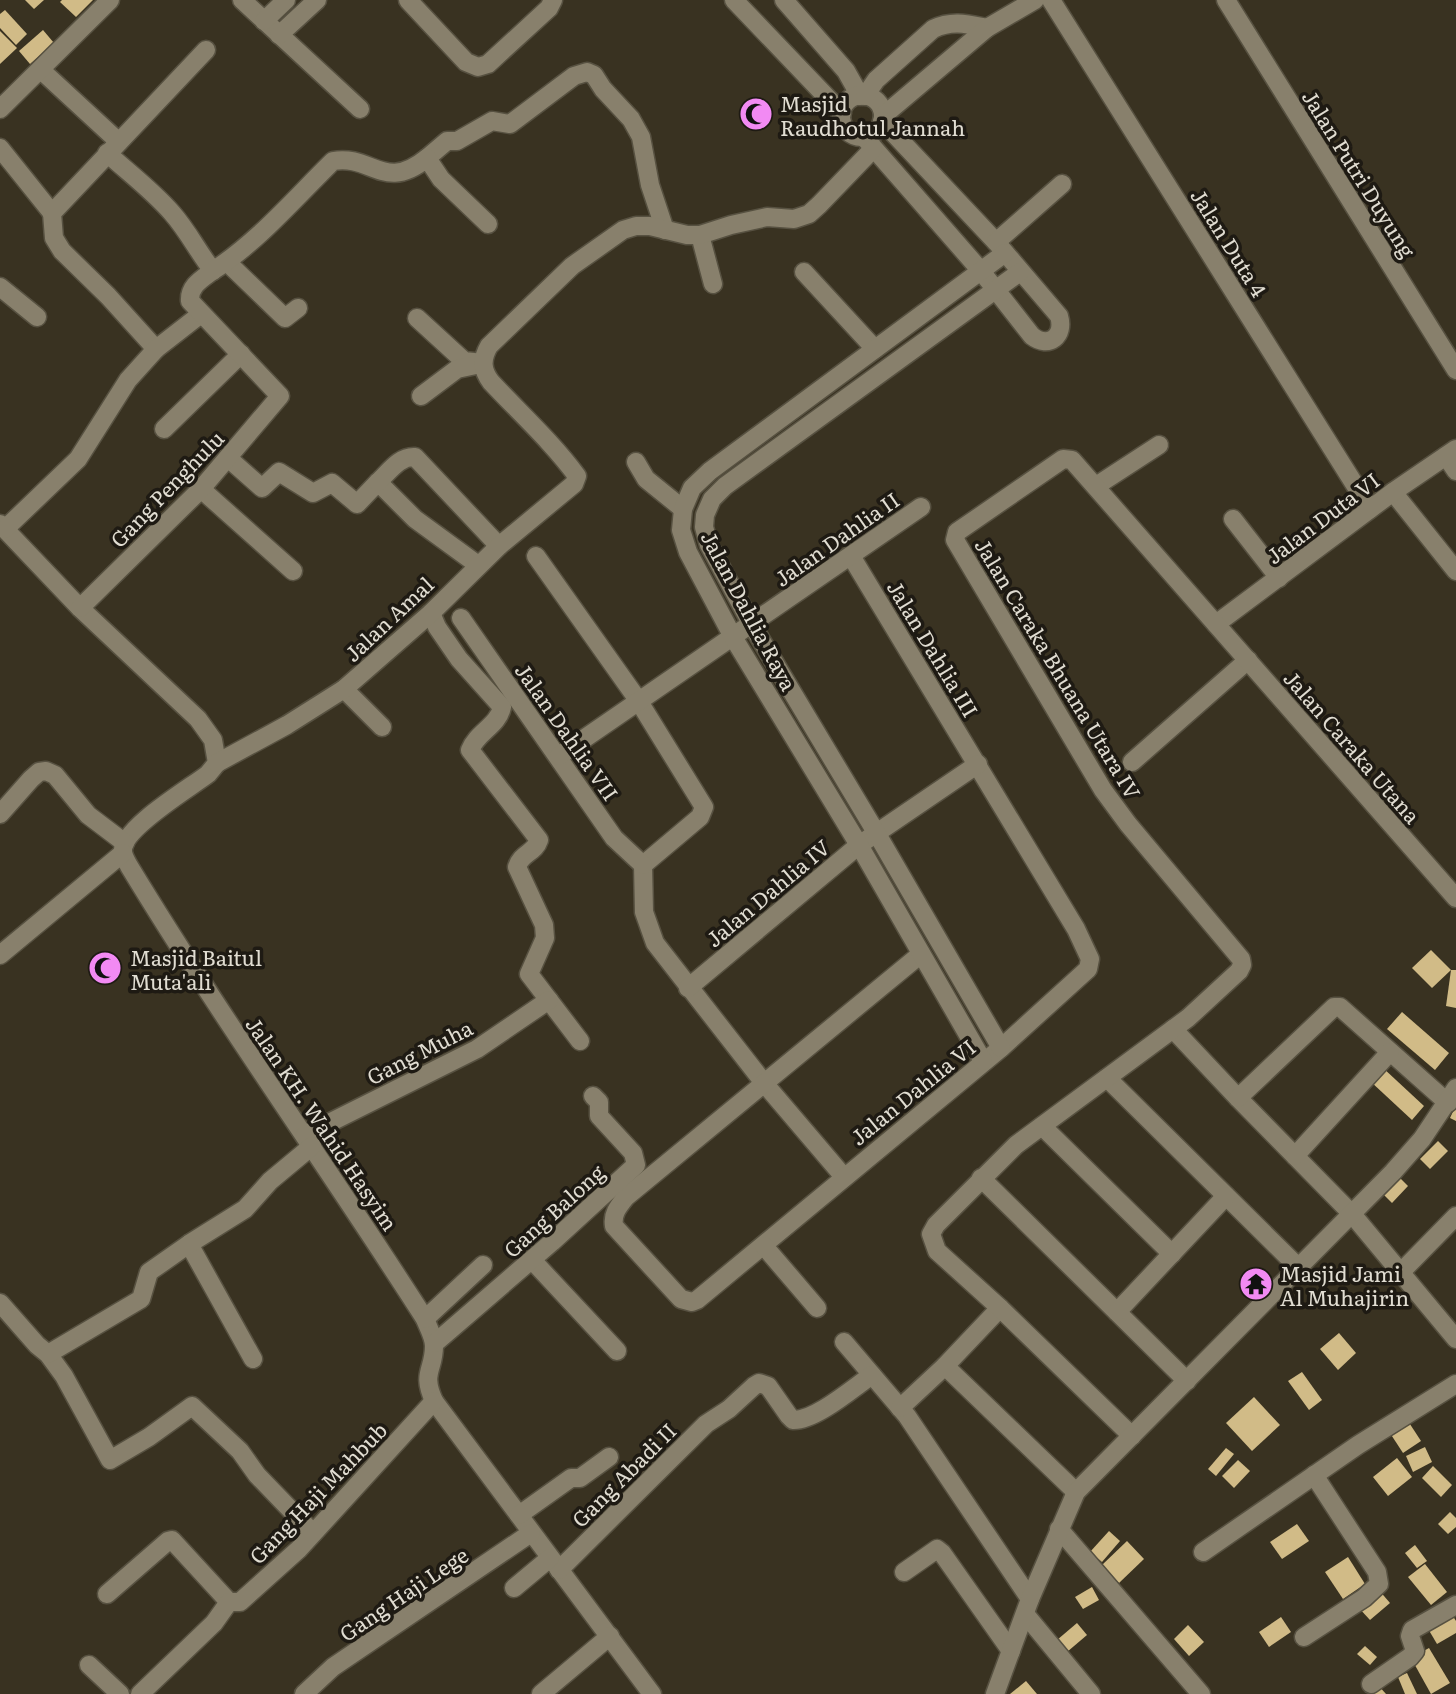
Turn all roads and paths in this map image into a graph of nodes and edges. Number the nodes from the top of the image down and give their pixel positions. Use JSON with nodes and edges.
{"nodes":[{"id":1,"x":109,"y":0,"type":"edge"},
{"id":2,"x":243,"y":0,"type":"edge"},
{"id":3,"x":286,"y":0,"type":"edge"},
{"id":4,"x":317,"y":0,"type":"edge"},
{"id":5,"x":408,"y":0,"type":"edge"},
{"id":6,"x":553,"y":0,"type":"edge"},
{"id":7,"x":734,"y":0,"type":"edge"},
{"id":8,"x":784,"y":0,"type":"edge"},
{"id":9,"x":1051,"y":0,"type":"edge"},
{"id":10,"x":1226,"y":0,"type":"edge"},
{"id":11,"x":1028,"y":4,"type":"edge"},
{"id":12,"x":264,"y":21,"type":"junction"},
{"id":13,"x":987,"y":28,"type":"junction"},
{"id":14,"x":279,"y":35,"type":"junction"},
{"id":15,"x":206,"y":50,"type":"dead end"},
{"id":16,"x":41,"y":70,"type":"junction"},
{"id":17,"x":862,"y":96,"type":"junction"},
{"id":18,"x":0,"y":109,"type":"edge"},
{"id":19,"x":360,"y":109,"type":"dead end"},
{"id":20,"x":842,"y":113,"type":"junction"},
{"id":21,"x":883,"y":118,"type":"junction"},
{"id":22,"x":868,"y":143,"type":"junction"},
{"id":23,"x":0,"y":148,"type":"edge"},
{"id":24,"x":113,"y":148,"type":"junction"},
{"id":25,"x":427,"y":158,"type":"junction"},
{"id":26,"x":1062,"y":184,"type":"dead end"},
{"id":27,"x":52,"y":213,"type":"junction"},
{"id":28,"x":488,"y":224,"type":"dead end"},
{"id":29,"x":665,"y":229,"type":"junction"},
{"id":30,"x":700,"y":235,"type":"junction"},
{"id":31,"x":1000,"y":247,"type":"junction"},
{"id":32,"x":221,"y":267,"type":"junction"},
{"id":33,"x":981,"y":271,"type":"junction"},
{"id":34,"x":804,"y":272,"type":"dead end"},
{"id":35,"x":1020,"y":272,"type":"junction"},
{"id":36,"x":713,"y":284,"type":"dead end"},
{"id":37,"x":0,"y":287,"type":"edge"},
{"id":38,"x":996,"y":291,"type":"junction"},
{"id":39,"x":298,"y":308,"type":"dead end"},
{"id":40,"x":201,"y":314,"type":"junction"},
{"id":41,"x":37,"y":317,"type":"dead end"},
{"id":42,"x":418,"y":318,"type":"dead end"},
{"id":43,"x":156,"y":349,"type":"junction"},
{"id":44,"x":875,"y":349,"type":"junction"},
{"id":45,"x":241,"y":354,"type":"junction"},
{"id":46,"x":483,"y":363,"type":"junction"},
{"id":47,"x":1456,"y":370,"type":"edge"},
{"id":48,"x":421,"y":397,"type":"dead end"},
{"id":49,"x":164,"y":429,"type":"dead end"},
{"id":50,"x":1159,"y":445,"type":"dead end"},
{"id":51,"x":228,"y":458,"type":"junction"},
{"id":52,"x":1453,"y":459,"type":"edge"},
{"id":53,"x":635,"y":462,"type":"dead end"},
{"id":54,"x":378,"y":482,"type":"junction"},
{"id":55,"x":1096,"y":486,"type":"junction"},
{"id":56,"x":201,"y":489,"type":"junction"},
{"id":57,"x":1393,"y":492,"type":"junction"},
{"id":58,"x":921,"y":507,"type":"dead end"},
{"id":59,"x":683,"y":509,"type":"junction"},
{"id":60,"x":1370,"y":509,"type":"junction"},
{"id":61,"x":1233,"y":519,"type":"dead end"},
{"id":62,"x":2,"y":526,"type":"edge"},
{"id":63,"x":499,"y":546,"type":"junction"},
{"id":64,"x":536,"y":556,"type":"dead end"},
{"id":65,"x":851,"y":556,"type":"junction"},
{"id":66,"x":478,"y":565,"type":"junction"},
{"id":67,"x":293,"y":571,"type":"dead end"},
{"id":68,"x":1456,"y":571,"type":"edge"},
{"id":69,"x":1279,"y":578,"type":"junction"},
{"id":70,"x":80,"y":608,"type":"junction"},
{"id":71,"x":431,"y":613,"type":"junction"},
{"id":72,"x":461,"y":618,"type":"dead end"},
{"id":73,"x":1216,"y":624,"type":"junction"},
{"id":74,"x":752,"y":625,"type":"junction"},
{"id":75,"x":733,"y":637,"type":"junction"},
{"id":76,"x":1248,"y":660,"type":"junction"},
{"id":77,"x":344,"y":689,"type":"junction"},
{"id":78,"x":638,"y":699,"type":"junction"},
{"id":79,"x":382,"y":727,"type":"dead end"},
{"id":80,"x":559,"y":756,"type":"junction"},
{"id":81,"x":1132,"y":762,"type":"dead end"},
{"id":82,"x":217,"y":763,"type":"junction"},
{"id":83,"x":978,"y":764,"type":"junction"},
{"id":84,"x":0,"y":814,"type":"edge"},
{"id":85,"x":877,"y":834,"type":"junction"},
{"id":86,"x":859,"y":845,"type":"junction"},
{"id":87,"x":124,"y":848,"type":"junction"},
{"id":88,"x":643,"y":865,"type":"junction"},
{"id":89,"x":1456,"y":898,"type":"edge"},
{"id":90,"x":3,"y":947,"type":"edge"},
{"id":91,"x":921,"y":954,"type":"junction"},
{"id":92,"x":1088,"y":969,"type":"joint"},
{"id":93,"x":688,"y":988,"type":"junction"},
{"id":94,"x":549,"y":1000,"type":"junction"},
{"id":95,"x":1173,"y":1028,"type":"junction"},
{"id":96,"x":580,"y":1041,"type":"dead end"},
{"id":97,"x":1001,"y":1048,"type":"junction"},
{"id":98,"x":1390,"y":1052,"type":"junction"},
{"id":99,"x":983,"y":1061,"type":"junction"},
{"id":100,"x":1107,"y":1078,"type":"junction"},
{"id":101,"x":764,"y":1083,"type":"junction"},
{"id":102,"x":1452,"y":1095,"type":"edge"},
{"id":103,"x":593,"y":1096,"type":"dead end"},
{"id":104,"x":1238,"y":1098,"type":"junction"},
{"id":105,"x":1042,"y":1126,"type":"junction"},
{"id":106,"x":309,"y":1140,"type":"junction"},
{"id":107,"x":1295,"y":1156,"type":"junction"},
{"id":108,"x":844,"y":1177,"type":"junction"},
{"id":109,"x":981,"y":1178,"type":"junction"},
{"id":110,"x":1226,"y":1196,"type":"junction"},
{"id":111,"x":1352,"y":1214,"type":"junction"},
{"id":112,"x":1456,"y":1216,"type":"edge"},
{"id":113,"x":189,"y":1244,"type":"junction"},
{"id":114,"x":764,"y":1246,"type":"junction"},
{"id":115,"x":1172,"y":1254,"type":"junction"},
{"id":116,"x":532,"y":1260,"type":"junction"},
{"id":117,"x":484,"y":1265,"type":"dead end"},
{"id":118,"x":1299,"y":1268,"type":"junction"},
{"id":119,"x":1401,"y":1272,"type":"junction"},
{"id":120,"x":0,"y":1303,"type":"edge"},
{"id":121,"x":817,"y":1308,"type":"dead end"},
{"id":122,"x":1000,"y":1308,"type":"junction"},
{"id":123,"x":1117,"y":1312,"type":"junction"},
{"id":124,"x":425,"y":1319,"type":"junction"},
{"id":125,"x":1454,"y":1333,"type":"edge"},
{"id":126,"x":844,"y":1342,"type":"dead end"},
{"id":127,"x":435,"y":1343,"type":"junction"},
{"id":128,"x":617,"y":1351,"type":"dead end"},
{"id":129,"x":48,"y":1354,"type":"junction"},
{"id":130,"x":253,"y":1359,"type":"dead end"},
{"id":131,"x":945,"y":1366,"type":"junction"},
{"id":132,"x":872,"y":1375,"type":"junction"},
{"id":133,"x":1187,"y":1381,"type":"junction"},
{"id":134,"x":1456,"y":1384,"type":"edge"},
{"id":135,"x":434,"y":1401,"type":"junction"},
{"id":136,"x":901,"y":1408,"type":"junction"},
{"id":137,"x":1132,"y":1436,"type":"junction"},
{"id":138,"x":608,"y":1457,"type":"dead end"},
{"id":139,"x":1314,"y":1475,"type":"junction"},
{"id":140,"x":1076,"y":1492,"type":"junction"},
{"id":141,"x":519,"y":1515,"type":"junction"},
{"id":142,"x":1059,"y":1529,"type":"junction"},
{"id":143,"x":531,"y":1533,"type":"junction"},
{"id":144,"x":313,"y":1534,"type":"junction"},
{"id":145,"x":1203,"y":1552,"type":"dead end"},
{"id":146,"x":555,"y":1564,"type":"junction"},
{"id":147,"x":904,"y":1572,"type":"dead end"},
{"id":148,"x":514,"y":1588,"type":"dead end"},
{"id":149,"x":107,"y":1594,"type":"dead end"},
{"id":150,"x":229,"y":1602,"type":"junction"},
{"id":151,"x":1456,"y":1605,"type":"edge"},
{"id":152,"x":1028,"y":1606,"type":"junction"},
{"id":153,"x":610,"y":1636,"type":"junction"},
{"id":154,"x":1304,"y":1637,"type":"dead end"},
{"id":155,"x":1010,"y":1651,"type":"junction"},
{"id":156,"x":89,"y":1665,"type":"dead end"},
{"id":157,"x":1371,"y":1684,"type":"dead end"},
{"id":158,"x":120,"y":1694,"type":"edge"},
{"id":159,"x":140,"y":1694,"type":"edge"},
{"id":160,"x":304,"y":1694,"type":"edge"},
{"id":161,"x":541,"y":1694,"type":"edge"},
{"id":162,"x":652,"y":1694,"type":"edge"},
{"id":163,"x":995,"y":1694,"type":"edge"},
{"id":164,"x":1091,"y":1694,"type":"edge"},
{"id":165,"x":1201,"y":1694,"type":"edge"}],
"edges":[{"from":1,"to":16,"type":"street"},
{"from":2,"to":12,"type":"street"},
{"from":3,"to":12,"type":"street"},
{"from":4,"to":14,"type":"street"},
{"from":5,"to":6,"type":"street"},
{"from":7,"to":20,"type":"street"},
{"from":8,"to":17,"type":"street"},
{"from":9,"to":60,"type":"street","name":"Jalan Duta 4"},
{"from":10,"to":47,"type":"street","name":"Jalan Putri Duyung"},
{"from":11,"to":13,"type":"street"},
{"from":12,"to":14,"type":"street"},
{"from":13,"to":17,"type":"street"},
{"from":13,"to":21,"type":"street"},
{"from":14,"to":19,"type":"street"},
{"from":15,"to":24,"type":"street"},
{"from":16,"to":18,"type":"street"},
{"from":16,"to":24,"type":"street"},
{"from":17,"to":20,"type":"street"},
{"from":17,"to":21,"type":"street"},
{"from":20,"to":22,"type":"street"},
{"from":21,"to":22,"type":"street"},
{"from":21,"to":31,"type":"street"},
{"from":22,"to":30,"type":"street"},
{"from":22,"to":33,"type":"street"},
{"from":23,"to":27,"type":"street"},
{"from":24,"to":27,"type":"street"},
{"from":24,"to":32,"type":"street"},
{"from":25,"to":28,"type":"street"},
{"from":25,"to":29,"type":"street"},
{"from":25,"to":32,"type":"street"},
{"from":26,"to":31,"type":"street"},
{"from":27,"to":43,"type":"street"},
{"from":29,"to":30,"type":"street"},
{"from":29,"to":46,"type":"street"},
{"from":30,"to":36,"type":"street"},
{"from":31,"to":33,"type":"street"},
{"from":31,"to":35,"type":"street"},
{"from":32,"to":39,"type":"street"},
{"from":32,"to":40,"type":"street"},
{"from":33,"to":38,"type":"street"},
{"from":33,"to":44,"type":"street"},
{"from":34,"to":44,"type":"street"},
{"from":35,"to":38,"type":"street","name":"Jalan Dahlia Raya"},
{"from":35,"to":38,"type":"street"},
{"from":37,"to":41,"type":"street"},
{"from":38,"to":74,"type":"street","name":"Jalan Dahlia Raya"},
{"from":40,"to":43,"type":"street"},
{"from":40,"to":45,"type":"street"},
{"from":42,"to":46,"type":"street"},
{"from":43,"to":62,"type":"street"},
{"from":44,"to":59,"type":"street"},
{"from":45,"to":49,"type":"street"},
{"from":45,"to":51,"type":"street","name":"Gang Penghulu"},
{"from":46,"to":48,"type":"street"},
{"from":46,"to":63,"type":"street","name":"Jalan Amal"},
{"from":50,"to":55,"type":"street"},
{"from":51,"to":54,"type":"street"},
{"from":51,"to":56,"type":"street","name":"Gang Penghulu"},
{"from":52,"to":57,"type":"street","name":"Jalan Duta VI"},
{"from":53,"to":59,"type":"street"},
{"from":54,"to":63,"type":"street"},
{"from":54,"to":66,"type":"street"},
{"from":55,"to":73,"type":"street","name":"Jalan Caraka Bhuana Utara IV"},
{"from":55,"to":95,"type":"street","name":"Jalan Caraka Bhuana Utara IV"},
{"from":56,"to":67,"type":"street"},
{"from":56,"to":70,"type":"street","name":"Gang Penghulu"},
{"from":57,"to":60,"type":"street","name":"Jalan Duta VI"},
{"from":57,"to":68,"type":"street"},
{"from":58,"to":65,"type":"street","name":"Jalan Dahlia II"},
{"from":59,"to":75,"type":"street","name":"Jalan Dahlia Raya"},
{"from":60,"to":69,"type":"street","name":"Jalan Duta VI"},
{"from":61,"to":69,"type":"street"},
{"from":62,"to":70,"type":"street"},
{"from":63,"to":66,"type":"street","name":"Jalan Amal"},
{"from":64,"to":78,"type":"street"},
{"from":65,"to":74,"type":"street","name":"Jalan Dahlia II"},
{"from":65,"to":83,"type":"street","name":"Jalan Dahlia III"},
{"from":66,"to":71,"type":"street","name":"Jalan Amal"},
{"from":69,"to":73,"type":"street","name":"Jalan Duta VI"},
{"from":70,"to":82,"type":"street"},
{"from":71,"to":77,"type":"street","name":"Jalan Amal"},
{"from":71,"to":94,"type":"street"},
{"from":72,"to":80,"type":"street","name":"Jalan Dahlia VII"},
{"from":73,"to":76,"type":"street","name":"Jalan Caraka Utana"},
{"from":74,"to":75,"type":"street","name":"Jalan Dahlia II"},
{"from":74,"to":85,"type":"street","name":"Jalan Dahlia Raya"},
{"from":75,"to":78,"type":"street","name":"Jalan Dahlia II"},
{"from":75,"to":86,"type":"street","name":"Jalan Dahlia Raya"},
{"from":76,"to":81,"type":"street"},
{"from":76,"to":89,"type":"street","name":"Jalan Caraka Utana"},
{"from":77,"to":79,"type":"street"},
{"from":77,"to":82,"type":"street","name":"Jalan Amal"},
{"from":78,"to":80,"type":"street","name":"Jalan Dahlia II"},
{"from":78,"to":88,"type":"street"},
{"from":80,"to":88,"type":"street","name":"Jalan Dahlia VII"},
{"from":82,"to":87,"type":"street"},
{"from":83,"to":85,"type":"street"},
{"from":83,"to":92,"type":"street","name":"Jalan Dahlia III"},
{"from":84,"to":87,"type":"street"},
{"from":85,"to":86,"type":"street","name":"Jalan Dahlia IV"},
{"from":85,"to":97,"type":"street","name":"Jalan Dahlia Raya"},
{"from":86,"to":91,"type":"street","name":"Jalan Dahlia Raya"},
{"from":86,"to":93,"type":"street","name":"Jalan Dahlia IV"},
{"from":87,"to":90,"type":"street"},
{"from":87,"to":106,"type":"street","name":"Jalan KH. Wahid Hasyim"},
{"from":88,"to":93,"type":"street"},
{"from":91,"to":99,"type":"street","name":"Jalan Dahlia Raya"},
{"from":91,"to":101,"type":"street"},
{"from":92,"to":97,"type":"street","name":"Jalan Dahlia VI"},
{"from":93,"to":101,"type":"street"},
{"from":94,"to":96,"type":"street"},
{"from":94,"to":106,"type":"street","name":"Gang Muha"},
{"from":95,"to":100,"type":"street"},
{"from":95,"to":104,"type":"street"},
{"from":97,"to":99,"type":"street","name":"Jalan Dahlia VI"},
{"from":98,"to":102,"type":"street"},
{"from":98,"to":104,"type":"street"},
{"from":98,"to":107,"type":"street"},
{"from":99,"to":108,"type":"street","name":"Jalan Dahlia VI"},
{"from":100,"to":105,"type":"street"},
{"from":100,"to":110,"type":"street"},
{"from":101,"to":108,"type":"street"},
{"from":101,"to":114,"type":"street","name":"Jalan Dahlia VI"},
{"from":102,"to":111,"type":"street"},
{"from":103,"to":116,"type":"street","name":"Gang Balong"},
{"from":104,"to":107,"type":"street"},
{"from":105,"to":109,"type":"street"},
{"from":105,"to":115,"type":"street"},
{"from":106,"to":113,"type":"street","name":"Gang Muha"},
{"from":106,"to":124,"type":"street","name":"Jalan KH. Wahid Hasyim"},
{"from":107,"to":111,"type":"street"},
{"from":108,"to":114,"type":"street","name":"Jalan Dahlia VI"},
{"from":109,"to":122,"type":"street"},
{"from":109,"to":123,"type":"street"},
{"from":110,"to":115,"type":"street"},
{"from":110,"to":118,"type":"street"},
{"from":111,"to":118,"type":"street"},
{"from":111,"to":119,"type":"street"},
{"from":112,"to":119,"type":"street"},
{"from":113,"to":129,"type":"street","name":"Gang Muha"},
{"from":113,"to":130,"type":"street"},
{"from":114,"to":121,"type":"street"},
{"from":115,"to":123,"type":"street"},
{"from":116,"to":127,"type":"street","name":"Gang Balong"},
{"from":116,"to":128,"type":"street"},
{"from":117,"to":124,"type":"street"},
{"from":118,"to":133,"type":"street"},
{"from":119,"to":125,"type":"street"},
{"from":120,"to":129,"type":"street"},
{"from":122,"to":131,"type":"street"},
{"from":122,"to":137,"type":"street"},
{"from":123,"to":133,"type":"street"},
{"from":124,"to":127,"type":"street","name":"Jalan KH. Wahid Hasyim"},
{"from":126,"to":132,"type":"street"},
{"from":127,"to":135,"type":"street"},
{"from":129,"to":144,"type":"street"},
{"from":131,"to":136,"type":"street"},
{"from":131,"to":140,"type":"street"},
{"from":132,"to":136,"type":"street"},
{"from":132,"to":146,"type":"street","name":"Gang Abadi II"},
{"from":133,"to":137,"type":"street"},
{"from":134,"to":139,"type":"street"},
{"from":135,"to":141,"type":"street"},
{"from":135,"to":144,"type":"street","name":"Gang Haji Mahbub"},
{"from":136,"to":152,"type":"street"},
{"from":137,"to":140,"type":"street"},
{"from":138,"to":141,"type":"street"},
{"from":139,"to":145,"type":"street"},
{"from":139,"to":154,"type":"street"},
{"from":140,"to":142,"type":"street"},
{"from":141,"to":143,"type":"street"},
{"from":142,"to":152,"type":"street"},
{"from":142,"to":165,"type":"street"},
{"from":143,"to":146,"type":"street"},
{"from":143,"to":160,"type":"street","name":"Gang Haji Lege"},
{"from":144,"to":150,"type":"street","name":"Gang Haji Mahbub"},
{"from":146,"to":148,"type":"street","name":"Gang Abadi II"},
{"from":146,"to":153,"type":"street"},
{"from":147,"to":155,"type":"street"},
{"from":149,"to":150,"type":"street"},
{"from":150,"to":159,"type":"street","name":"Gang Haji Mahbub"},
{"from":151,"to":157,"type":"street"},
{"from":152,"to":155,"type":"street"},
{"from":152,"to":164,"type":"street"},
{"from":153,"to":161,"type":"street"},
{"from":153,"to":162,"type":"street"},
{"from":155,"to":163,"type":"street"},
{"from":156,"to":158,"type":"street"}]}
